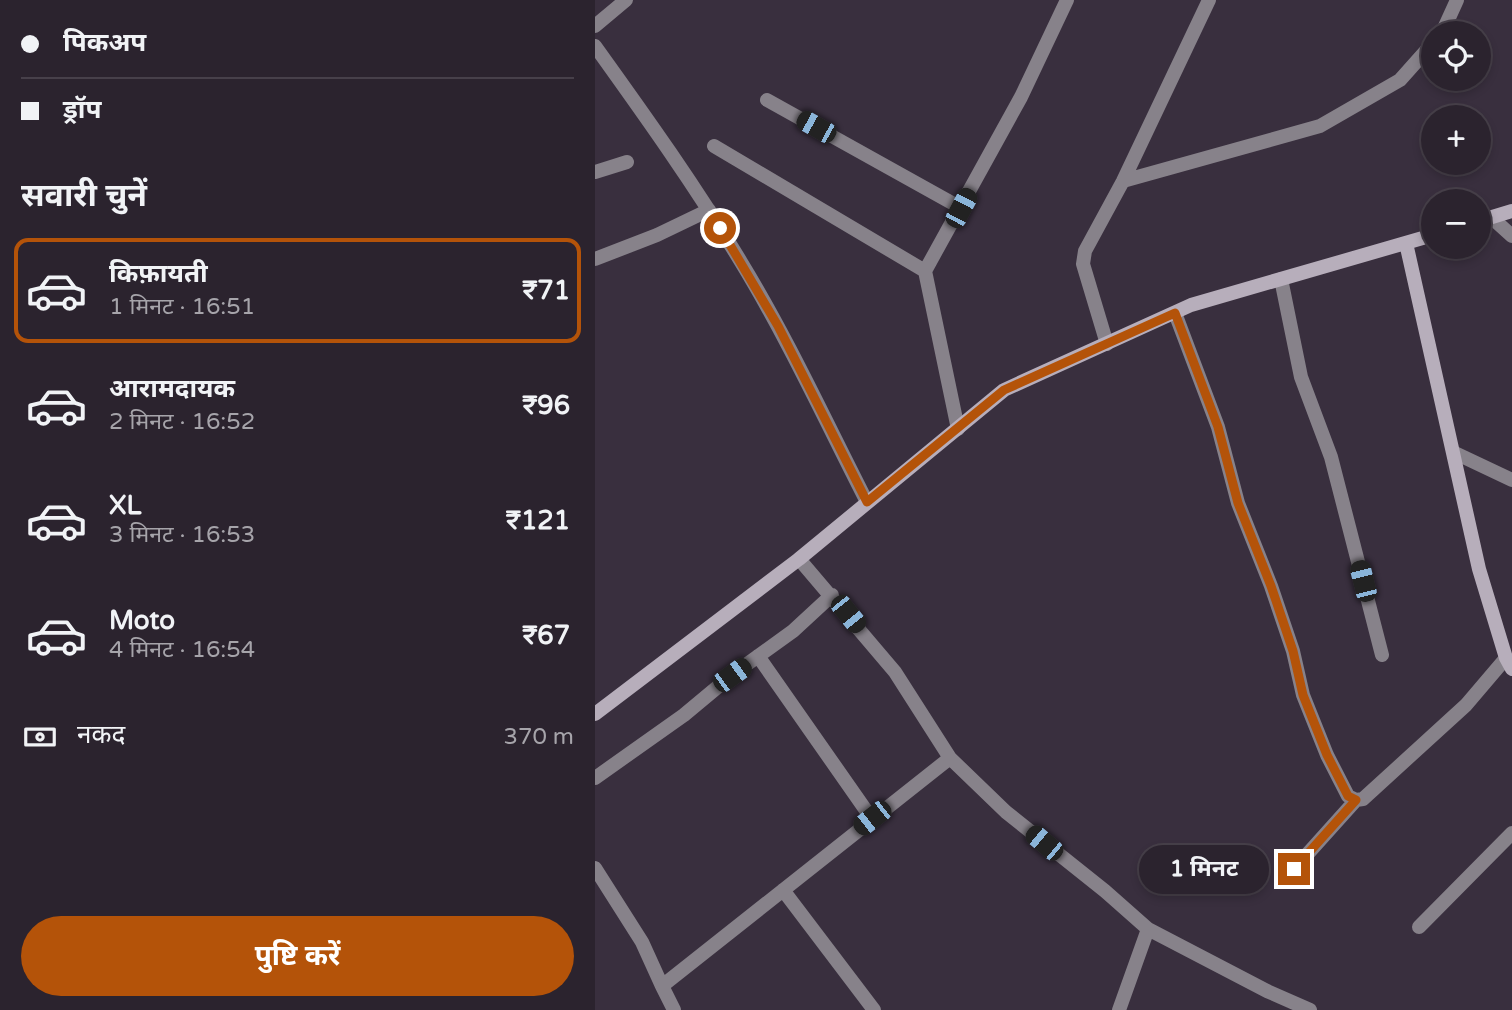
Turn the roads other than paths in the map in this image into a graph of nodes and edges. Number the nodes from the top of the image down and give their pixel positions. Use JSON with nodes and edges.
{"nodes":[{"id":1,"x":626,"y":0,"type":"edge"},
{"id":2,"x":1067,"y":0,"type":"edge"},
{"id":3,"x":1209,"y":0,"type":"edge"},
{"id":4,"x":1457,"y":0,"type":"edge"},
{"id":5,"x":1447,"y":21,"type":"edge"},
{"id":6,"x":595,"y":26,"type":"edge"},
{"id":7,"x":595,"y":46,"type":"edge"},
{"id":8,"x":1421,"y":56,"type":"edge"},
{"id":9,"x":767,"y":100,"type":"dead end"},
{"id":10,"x":714,"y":146,"type":"dead end"},
{"id":11,"x":627,"y":162,"type":"dead end"},
{"id":12,"x":595,"y":173,"type":"edge"},
{"id":13,"x":1123,"y":181,"type":"junction"},
{"id":14,"x":961,"y":208,"type":"junction"},
{"id":15,"x":709,"y":211,"type":"junction"},
{"id":16,"x":1512,"y":211,"type":"edge"},
{"id":17,"x":1491,"y":217,"type":"edge"},
{"id":18,"x":1491,"y":223,"type":"edge"},
{"id":19,"x":1512,"y":236,"type":"edge"},
{"id":20,"x":1421,"y":239,"type":"edge"},
{"id":21,"x":1406,"y":243,"type":"junction"},
{"id":22,"x":595,"y":259,"type":"edge"},
{"id":23,"x":925,"y":271,"type":"junction"},
{"id":24,"x":1281,"y":279,"type":"junction"},
{"id":25,"x":1175,"y":313,"type":"junction"},
{"id":26,"x":1107,"y":344,"type":"junction"},
{"id":27,"x":958,"y":429,"type":"junction"},
{"id":28,"x":1455,"y":453,"type":"junction"},
{"id":29,"x":1512,"y":480,"type":"edge"},
{"id":30,"x":867,"y":502,"type":"junction"},
{"id":31,"x":799,"y":559,"type":"junction"},
{"id":32,"x":832,"y":595,"type":"junction"},
{"id":33,"x":1382,"y":655,"type":"dead end"},
{"id":34,"x":758,"y":656,"type":"junction"},
{"id":35,"x":1509,"y":664,"type":"edge"},
{"id":36,"x":595,"y":714,"type":"edge"},
{"id":37,"x":950,"y":758,"type":"junction"},
{"id":38,"x":595,"y":778,"type":"edge"},
{"id":39,"x":1356,"y":800,"type":"junction"},
{"id":40,"x":872,"y":818,"type":"junction"},
{"id":41,"x":1512,"y":833,"type":"edge"},
{"id":42,"x":595,"y":868,"type":"edge"},
{"id":43,"x":1294,"y":869,"type":"dead end"},
{"id":44,"x":783,"y":890,"type":"junction"},
{"id":45,"x":1419,"y":927,"type":"dead end"},
{"id":46,"x":1147,"y":929,"type":"junction"},
{"id":47,"x":662,"y":986,"type":"junction"},
{"id":48,"x":674,"y":1010,"type":"edge"},
{"id":49,"x":874,"y":1010,"type":"edge"},
{"id":50,"x":1119,"y":1010,"type":"edge"},
{"id":51,"x":1310,"y":1010,"type":"edge"}],
"edges":[{"from":1,"to":6,"type":"street"},
{"from":2,"to":14,"type":"street"},
{"from":3,"to":13,"type":"street"},
{"from":4,"to":5,"type":"street"},
{"from":7,"to":15,"type":"street"},
{"from":8,"to":13,"type":"street"},
{"from":9,"to":14,"type":"street"},
{"from":10,"to":23,"type":"street"},
{"from":11,"to":12,"type":"street"},
{"from":13,"to":26,"type":"street"},
{"from":14,"to":23,"type":"street"},
{"from":15,"to":22,"type":"street"},
{"from":15,"to":30,"type":"street"},
{"from":16,"to":17,"type":"street"},
{"from":18,"to":19,"type":"street"},
{"from":20,"to":21,"type":"street"},
{"from":21,"to":24,"type":"street"},
{"from":21,"to":28,"type":"street"},
{"from":23,"to":27,"type":"street"},
{"from":24,"to":25,"type":"street"},
{"from":24,"to":33,"type":"street"},
{"from":25,"to":26,"type":"street"},
{"from":25,"to":39,"type":"street"},
{"from":26,"to":27,"type":"street"},
{"from":27,"to":30,"type":"street"},
{"from":28,"to":29,"type":"street"},
{"from":28,"to":35,"type":"street"},
{"from":30,"to":31,"type":"street"},
{"from":31,"to":32,"type":"street"},
{"from":31,"to":36,"type":"street"},
{"from":32,"to":34,"type":"street"},
{"from":32,"to":37,"type":"street"},
{"from":34,"to":38,"type":"street"},
{"from":34,"to":40,"type":"street"},
{"from":35,"to":39,"type":"street"},
{"from":37,"to":40,"type":"street"},
{"from":37,"to":46,"type":"street"},
{"from":39,"to":43,"type":"street"},
{"from":40,"to":44,"type":"street"},
{"from":41,"to":45,"type":"street"},
{"from":42,"to":47,"type":"street"},
{"from":44,"to":47,"type":"street"},
{"from":44,"to":49,"type":"street"},
{"from":46,"to":50,"type":"street"},
{"from":46,"to":51,"type":"street"},
{"from":47,"to":48,"type":"street"}]}
